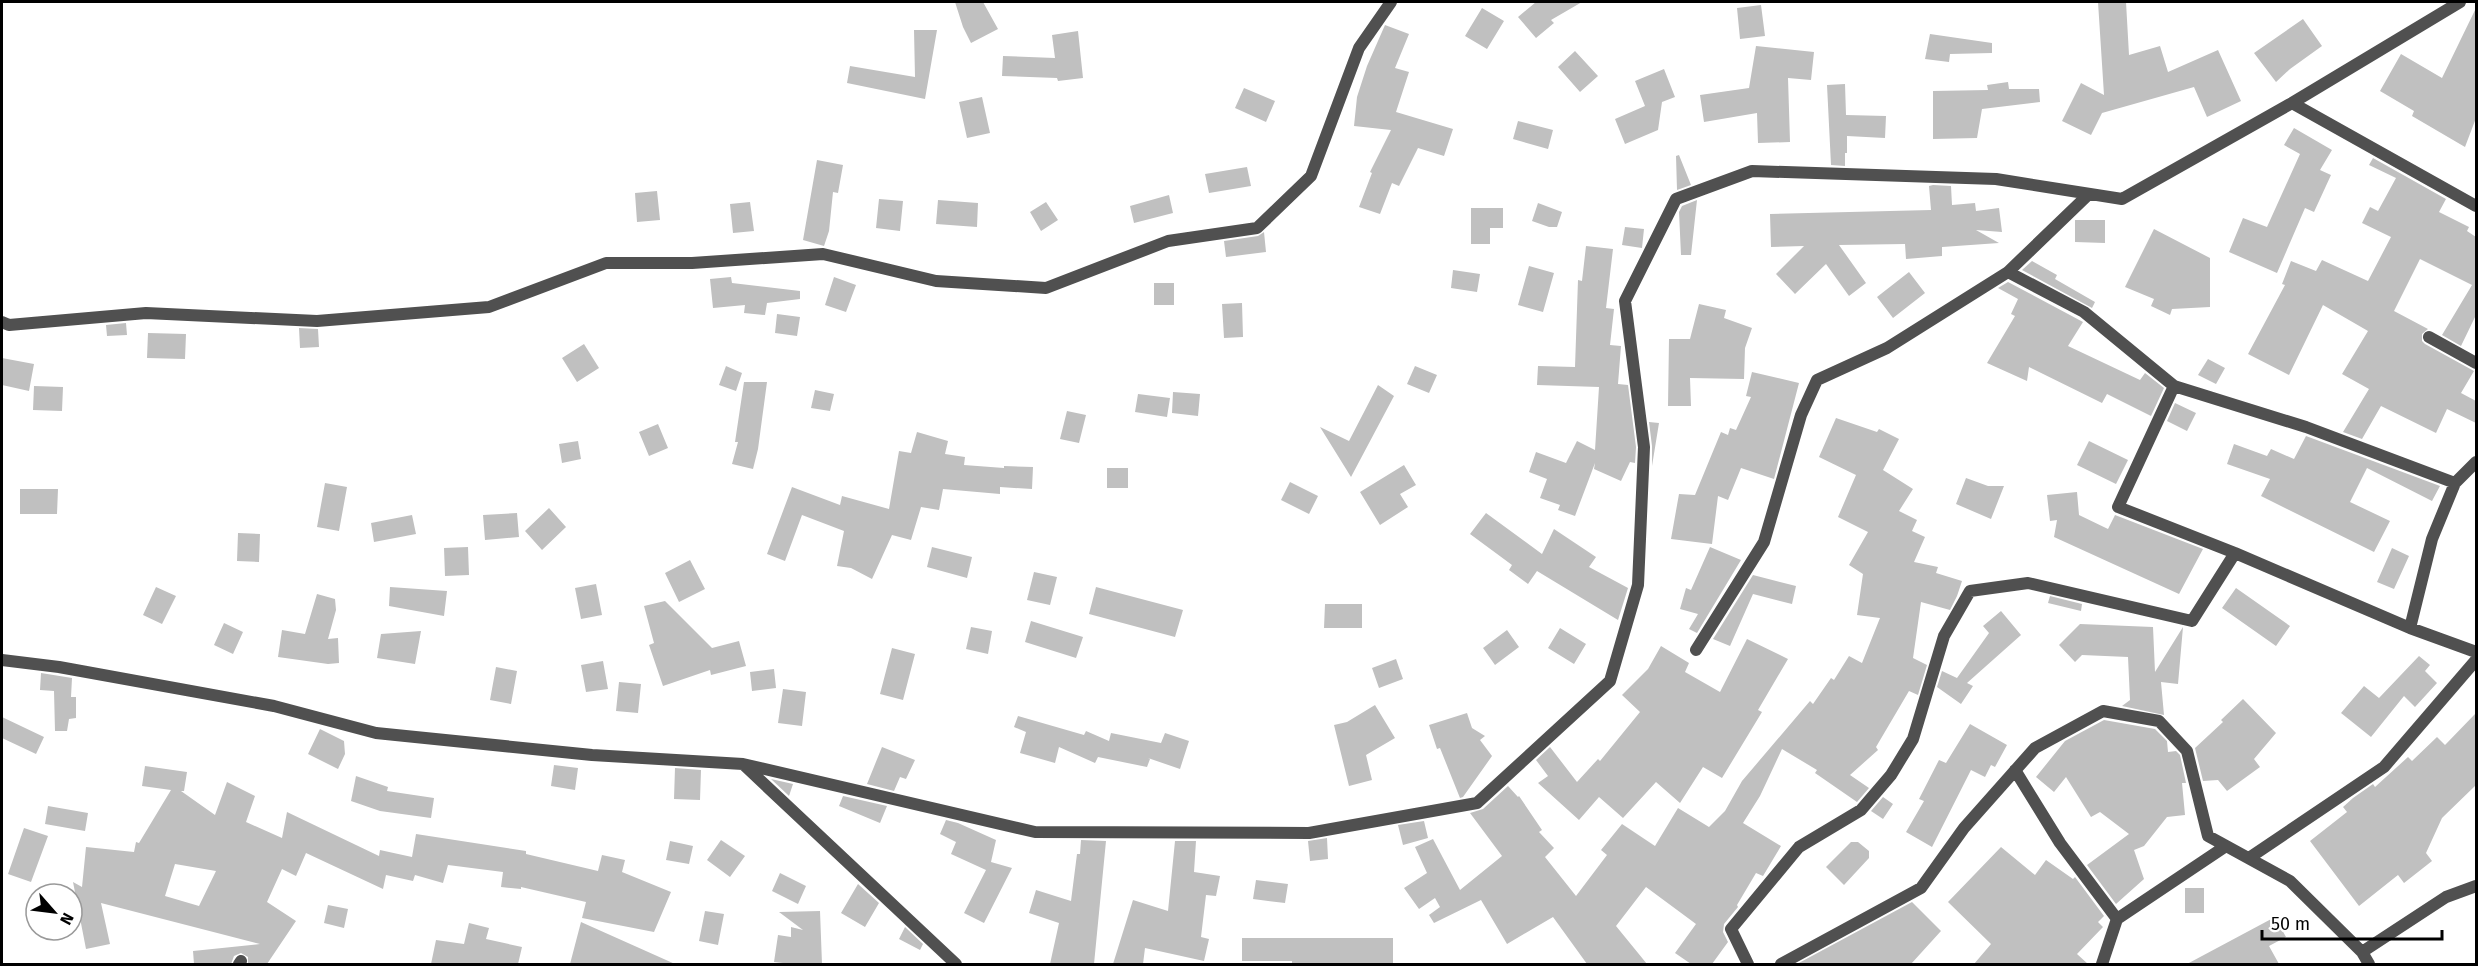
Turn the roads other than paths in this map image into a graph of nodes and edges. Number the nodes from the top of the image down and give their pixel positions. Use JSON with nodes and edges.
{"nodes":[{"id":1,"x":1391,"y":2,"type":"edge"},
{"id":2,"x":2460,"y":2,"type":"edge"},
{"id":3,"x":2292,"y":103,"type":"junction"},
{"id":4,"x":2089,"y":194,"type":"junction"},
{"id":5,"x":2476,"y":206,"type":"edge"},
{"id":6,"x":2008,"y":272,"type":"junction"},
{"id":7,"x":2,"y":322,"type":"edge"},
{"id":8,"x":2429,"y":337,"type":"dead end"},
{"id":9,"x":2476,"y":363,"type":"edge"},
{"id":10,"x":2175,"y":386,"type":"junction"},
{"id":11,"x":2476,"y":462,"type":"edge"},
{"id":12,"x":2455,"y":483,"type":"junction"},
{"id":13,"x":2235,"y":553,"type":"junction"},
{"id":14,"x":2410,"y":628,"type":"junction"},
{"id":15,"x":1696,"y":650,"type":"dead end"},
{"id":16,"x":2476,"y":652,"type":"edge"},
{"id":17,"x":2,"y":660,"type":"edge"},
{"id":18,"x":2476,"y":660,"type":"edge"},
{"id":19,"x":743,"y":764,"type":"junction"},
{"id":20,"x":2015,"y":770,"type":"junction"},
{"id":21,"x":2226,"y":846,"type":"junction"},
{"id":22,"x":2249,"y":858,"type":"junction"},
{"id":23,"x":2476,"y":886,"type":"edge"},
{"id":24,"x":2117,"y":920,"type":"junction"},
{"id":25,"x":2362,"y":952,"type":"junction"},
{"id":26,"x":956,"y":964,"type":"edge"},
{"id":27,"x":1748,"y":964,"type":"edge"},
{"id":28,"x":1781,"y":964,"type":"edge"},
{"id":29,"x":2102,"y":964,"type":"edge"},
{"id":30,"x":2369,"y":964,"type":"edge"}],
"edges":[{"from":1,"to":7,"type":"street"},
{"from":2,"to":3,"type":"street"},
{"from":3,"to":4,"type":"street"},
{"from":3,"to":5,"type":"street"},
{"from":4,"to":6,"type":"street"},
{"from":4,"to":19,"type":"street"},
{"from":6,"to":10,"type":"street"},
{"from":6,"to":15,"type":"street"},
{"from":8,"to":9,"type":"street"},
{"from":10,"to":12,"type":"street"},
{"from":10,"to":13,"type":"street"},
{"from":11,"to":12,"type":"street"},
{"from":12,"to":14,"type":"street"},
{"from":13,"to":14,"type":"street"},
{"from":13,"to":27,"type":"street"},
{"from":14,"to":16,"type":"street"},
{"from":17,"to":19,"type":"street"},
{"from":18,"to":22,"type":"street"},
{"from":19,"to":26,"type":"street"},
{"from":20,"to":21,"type":"street"},
{"from":20,"to":24,"type":"street"},
{"from":20,"to":28,"type":"street"},
{"from":21,"to":22,"type":"street"},
{"from":21,"to":24,"type":"street"},
{"from":22,"to":25,"type":"street"},
{"from":23,"to":25,"type":"street"},
{"from":24,"to":29,"type":"street"},
{"from":25,"to":30,"type":"street"}]}
